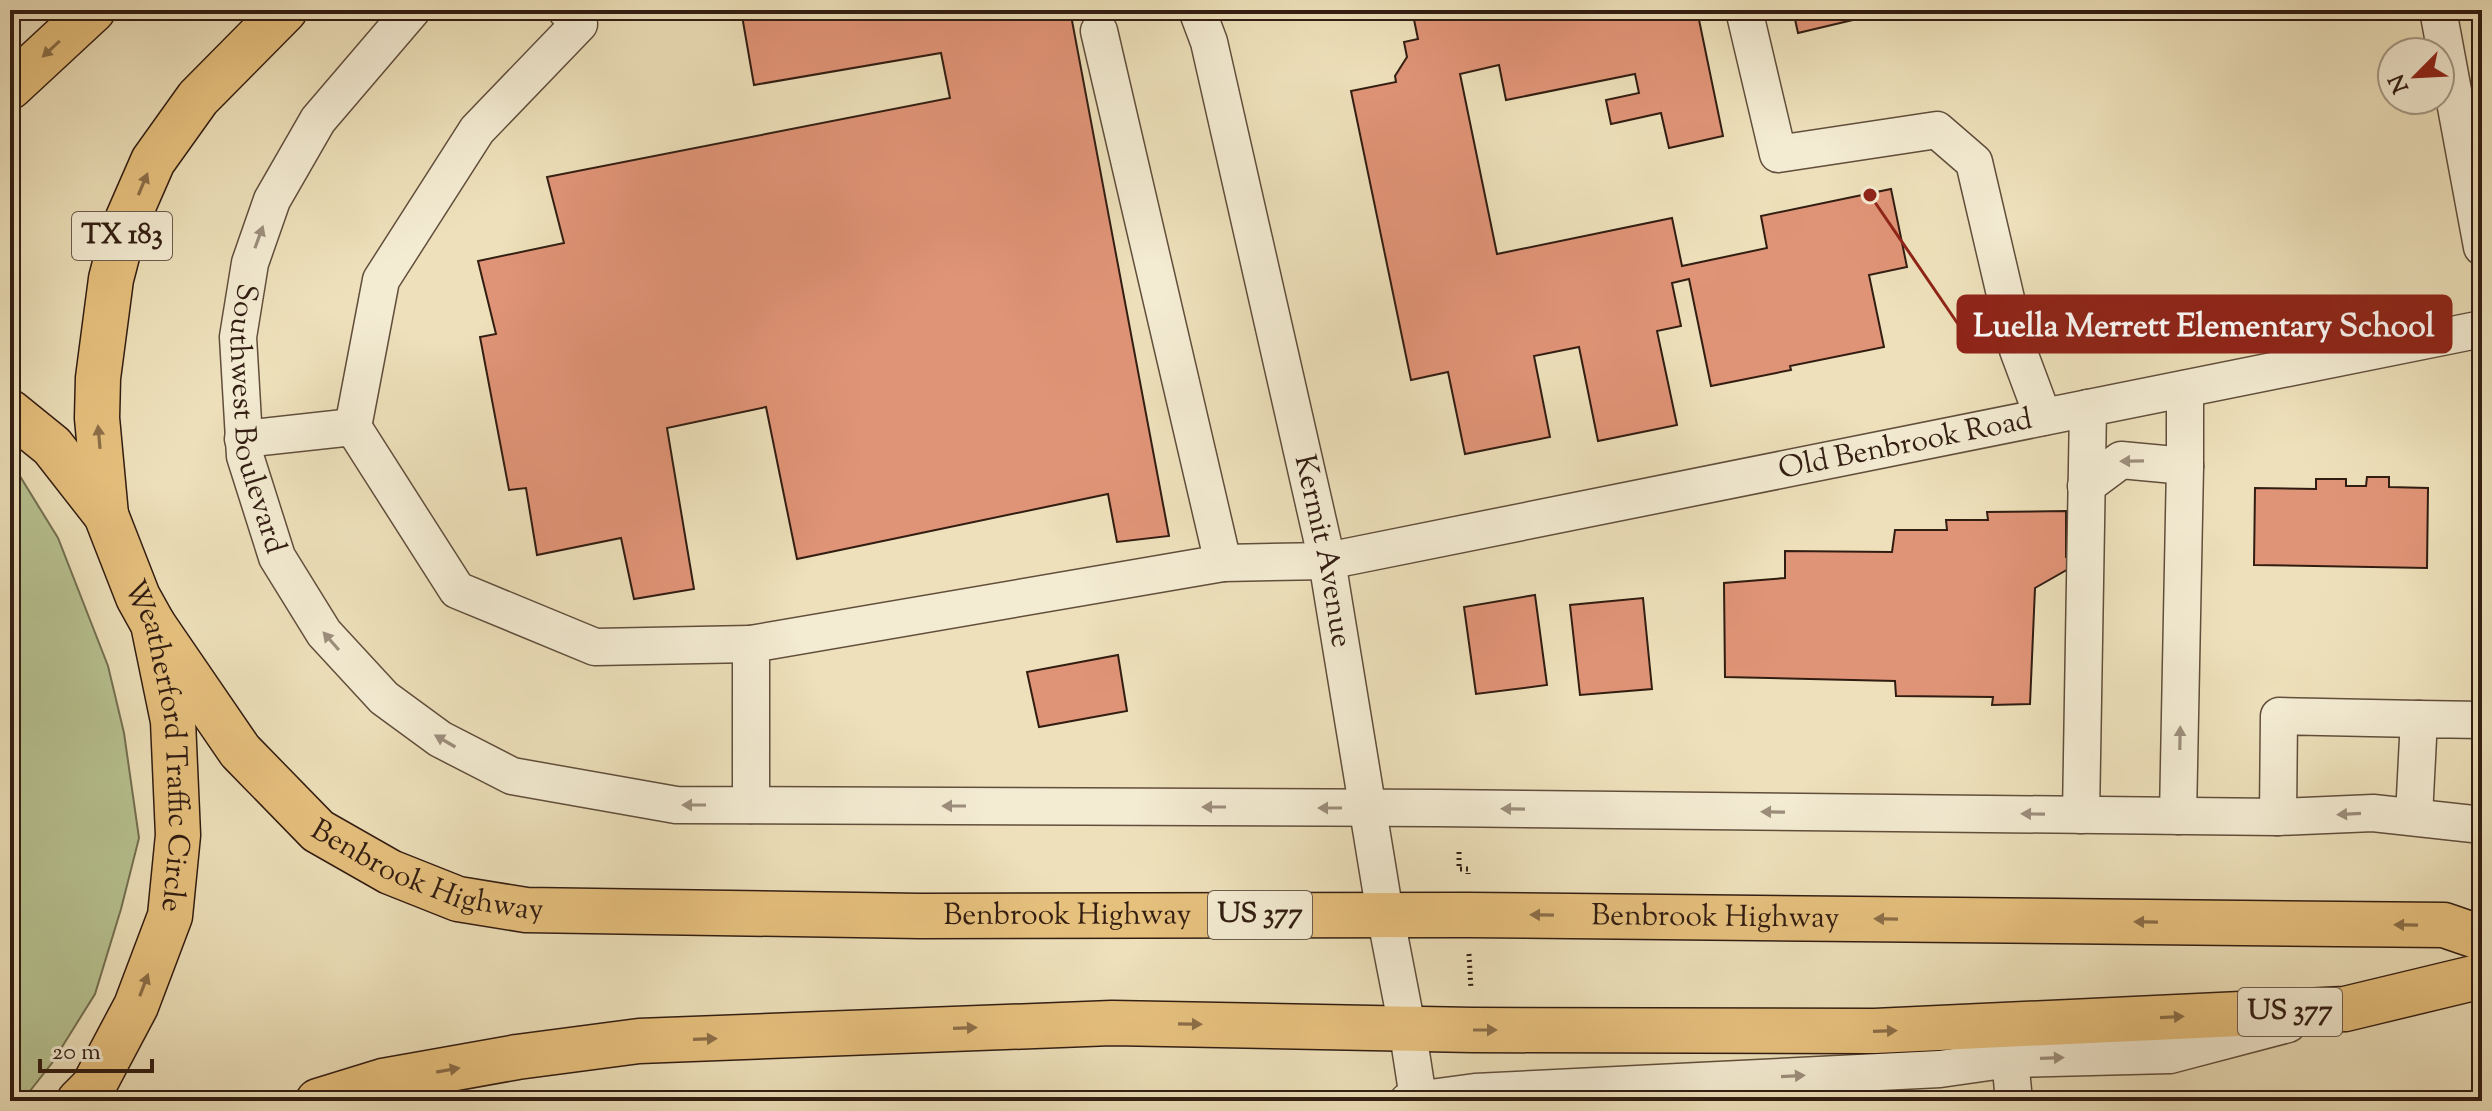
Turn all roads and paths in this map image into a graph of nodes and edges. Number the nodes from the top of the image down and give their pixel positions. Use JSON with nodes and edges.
{"nodes":[{"id":1,"x":93,"y":10,"type":"edge"},
{"id":2,"x":285,"y":10,"type":"edge"},
{"id":3,"x":412,"y":10,"type":"edge"},
{"id":4,"x":566,"y":10,"type":"edge"},
{"id":5,"x":1197,"y":10,"type":"edge"},
{"id":6,"x":1744,"y":10,"type":"edge"},
{"id":7,"x":2438,"y":10,"type":"edge"},
{"id":8,"x":1099,"y":31,"type":"dead end"},
{"id":9,"x":10,"y":87,"type":"edge"},
{"id":10,"x":2482,"y":247,"type":"edge"},
{"id":11,"x":2482,"y":329,"type":"edge"},
{"id":12,"x":2185,"y":389,"type":"junction"},
{"id":13,"x":2088,"y":408,"type":"junction"},
{"id":14,"x":10,"y":412,"type":"edge"},
{"id":15,"x":2043,"y":417,"type":"junction"},
{"id":16,"x":353,"y":427,"type":"junction"},
{"id":17,"x":243,"y":439,"type":"junction"},
{"id":18,"x":2185,"y":466,"type":"junction"},
{"id":19,"x":2086,"y":486,"type":"junction"},
{"id":20,"x":106,"y":515,"type":"junction"},
{"id":21,"x":1327,"y":561,"type":"junction"},
{"id":22,"x":1223,"y":563,"type":"junction"},
{"id":23,"x":153,"y":624,"type":"junction"},
{"id":24,"x":751,"y":644,"type":"junction"},
{"id":25,"x":2419,"y":719,"type":"junction"},
{"id":26,"x":2482,"y":720,"type":"edge"},
{"id":27,"x":751,"y":805,"type":"junction"},
{"id":28,"x":1369,"y":808,"type":"junction"},
{"id":29,"x":2081,"y":815,"type":"junction"},
{"id":30,"x":2178,"y":816,"type":"junction"},
{"id":31,"x":2414,"y":816,"type":"junction"},
{"id":32,"x":2278,"y":817,"type":"junction"},
{"id":33,"x":2482,"y":825,"type":"edge"},
{"id":34,"x":1385,"y":914,"type":"junction"},
{"id":35,"x":2482,"y":938,"type":"edge"},
{"id":36,"x":1469,"y":952,"type":"dead end"},
{"id":37,"x":2482,"y":976,"type":"edge"},
{"id":38,"x":1471,"y":989,"type":"dead end"},
{"id":39,"x":2345,"y":1009,"type":"junction"},
{"id":40,"x":1407,"y":1027,"type":"junction"},
{"id":41,"x":2010,"y":1059,"type":"junction"},
{"id":42,"x":1577,"y":1094,"type":"edge"},
{"id":43,"x":1413,"y":1100,"type":"edge"},
{"id":44,"x":79,"y":1101,"type":"edge"},
{"id":45,"x":318,"y":1101,"type":"edge"},
{"id":46,"x":2014,"y":1101,"type":"edge"}],
"edges":[{"from":1,"to":9,"type":"main road","one_way":true},
{"from":20,"to":2,"type":"main road","number":"TX 183","one_way":true},
{"from":17,"to":3,"type":"street","name":"Southwest Boulevard","one_way":true},
{"from":4,"to":16,"type":"street"},
{"from":5,"to":21,"type":"street","name":"Kermit Avenue"},
{"from":6,"to":15,"type":"street"},
{"from":7,"to":10,"type":"street"},
{"from":8,"to":22,"type":"street"},
{"from":11,"to":12,"type":"street","name":"Old Benbrook Road"},
{"from":12,"to":13,"type":"street","name":"Old Benbrook Road"},
{"from":12,"to":18,"type":"street"},
{"from":13,"to":15,"type":"street","name":"Old Benbrook Road"},
{"from":13,"to":19,"type":"street"},
{"from":14,"to":20,"type":"main road","name":"Weatherford Traffic Circle","number":"US 377"},
{"from":15,"to":21,"type":"street","name":"Old Benbrook Road"},
{"from":16,"to":17,"type":"street"},
{"from":16,"to":24,"type":"street","name":"Old Benbrook Road"},
{"from":27,"to":17,"type":"street","name":"Southwest Boulevard","one_way":true},
{"from":18,"to":19,"type":"street","one_way":true},
{"from":30,"to":18,"type":"street","one_way":true},
{"from":19,"to":29,"type":"street"},
{"from":20,"to":23,"type":"main road","name":"Weatherford Traffic Circle","number":"US 377"},
{"from":21,"to":22,"type":"street","name":"Old Benbrook Road"},
{"from":21,"to":28,"type":"street","name":"Kermit Avenue"},
{"from":22,"to":24,"type":"street","name":"Old Benbrook Road"},
{"from":23,"to":34,"type":"main road","name":"Benbrook Highway","number":"US 377"},
{"from":44,"to":23,"type":"main road","name":"Weatherford Traffic Circle","one_way":true},
{"from":24,"to":27,"type":"street"},
{"from":25,"to":26,"type":"street"},
{"from":25,"to":31,"type":"street"},
{"from":25,"to":32,"type":"street"},
{"from":28,"to":27,"type":"street","one_way":true},
{"from":29,"to":28,"type":"street","one_way":true},
{"from":28,"to":34,"type":"street","name":"Kermit Avenue"},
{"from":29,"to":30,"type":"street"},
{"from":30,"to":32,"type":"street"},
{"from":31,"to":32,"type":"street","one_way":true},
{"from":31,"to":33,"type":"street"},
{"from":35,"to":34,"type":"main road","name":"Benbrook Highway","number":"US 377","one_way":true},
{"from":34,"to":40,"type":"street","name":"Kermit Avenue"},
{"from":36,"to":38,"type":"path"},
{"from":37,"to":39,"type":"main road","number":"US 377"},
{"from":40,"to":39,"type":"main road","number":"US 377","one_way":true},
{"from":41,"to":39,"type":"street","one_way":true},
{"from":40,"to":43,"type":"street","name":"Kermit Avenue"},
{"from":45,"to":40,"type":"main road","number":"US 377","one_way":true},
{"from":42,"to":41,"type":"street","one_way":true},
{"from":41,"to":46,"type":"street"},
{"from":42,"to":43,"type":"street"}]}
